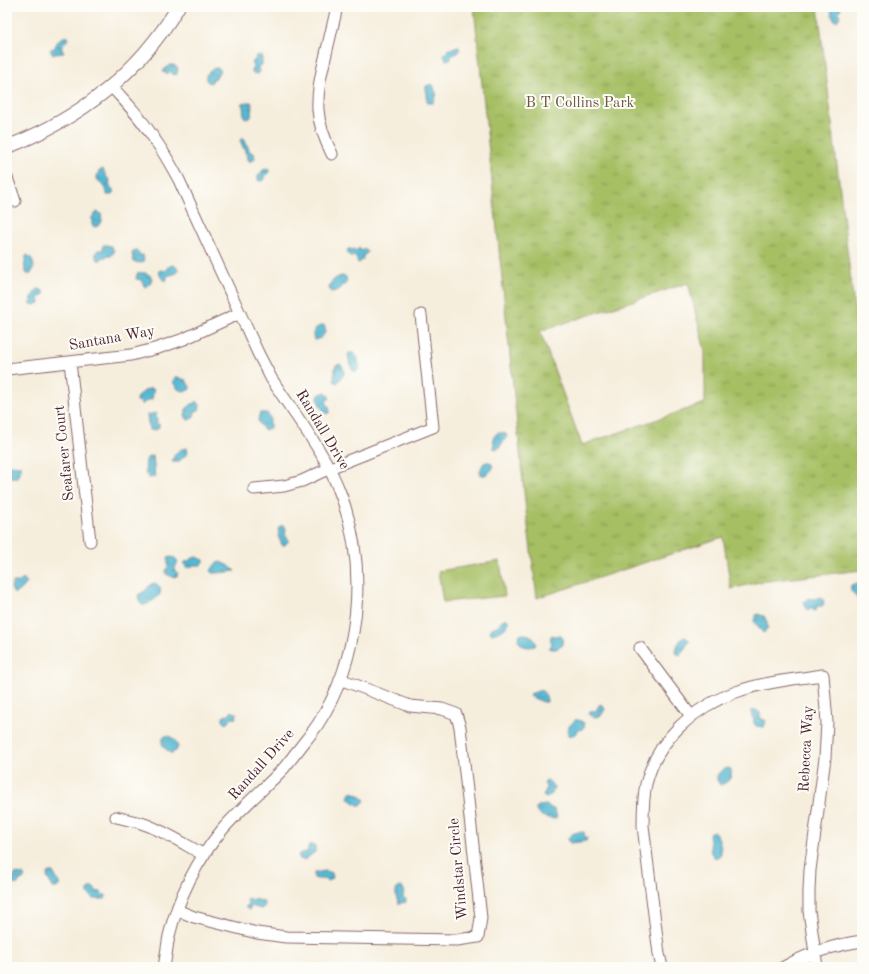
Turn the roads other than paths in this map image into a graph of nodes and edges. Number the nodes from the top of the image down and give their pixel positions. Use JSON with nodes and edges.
{"nodes":[{"id":1,"x":178,"y":7,"type":"edge"},
{"id":2,"x":337,"y":7,"type":"edge"},
{"id":3,"x":111,"y":86,"type":"junction"},
{"id":4,"x":7,"y":146,"type":"edge"},
{"id":5,"x":332,"y":154,"type":"dead end"},
{"id":6,"x":7,"y":178,"type":"edge"},
{"id":7,"x":15,"y":201,"type":"dead end"},
{"id":8,"x":240,"y":313,"type":"junction"},
{"id":9,"x":421,"y":316,"type":"dead end"},
{"id":10,"x":70,"y":362,"type":"junction"},
{"id":11,"x":7,"y":369,"type":"edge"},
{"id":12,"x":330,"y":468,"type":"junction"},
{"id":13,"x":254,"y":489,"type":"dead end"},
{"id":14,"x":90,"y":541,"type":"dead end"},
{"id":15,"x":640,"y":648,"type":"dead end"},
{"id":16,"x":340,"y":679,"type":"junction"},
{"id":17,"x":691,"y":716,"type":"junction"},
{"id":18,"x":116,"y":818,"type":"dead end"},
{"id":19,"x":204,"y":855,"type":"junction"},
{"id":20,"x":177,"y":910,"type":"junction"},
{"id":21,"x":862,"y":941,"type":"edge"},
{"id":22,"x":814,"y":952,"type":"junction"},
{"id":23,"x":164,"y":967,"type":"edge"},
{"id":24,"x":662,"y":967,"type":"edge"},
{"id":25,"x":784,"y":967,"type":"edge"},
{"id":26,"x":816,"y":967,"type":"edge"}],
"edges":[{"from":1,"to":3,"type":"street"},
{"from":2,"to":5,"type":"street"},
{"from":3,"to":4,"type":"street"},
{"from":3,"to":8,"type":"street","name":"Randall Drive"},
{"from":6,"to":7,"type":"street"},
{"from":8,"to":10,"type":"street","name":"Santana Way"},
{"from":8,"to":12,"type":"street","name":"Randall Drive"},
{"from":9,"to":12,"type":"street"},
{"from":10,"to":11,"type":"street","name":"Santana Way"},
{"from":10,"to":14,"type":"street","name":"Seafarer Court"},
{"from":12,"to":13,"type":"street"},
{"from":12,"to":16,"type":"street","name":"Randall Drive"},
{"from":15,"to":17,"type":"street"},
{"from":16,"to":19,"type":"street","name":"Randall Drive"},
{"from":16,"to":20,"type":"street","name":"Windstar Circle"},
{"from":17,"to":22,"type":"street","name":"Rebecca Way"},
{"from":17,"to":24,"type":"street","name":"Rebecca Way"},
{"from":18,"to":19,"type":"street"},
{"from":19,"to":20,"type":"street","name":"Randall Drive"},
{"from":20,"to":23,"type":"street","name":"Randall Drive"},
{"from":21,"to":22,"type":"street"},
{"from":22,"to":25,"type":"street"},
{"from":22,"to":26,"type":"street","name":"Rebecca Way"}]}
